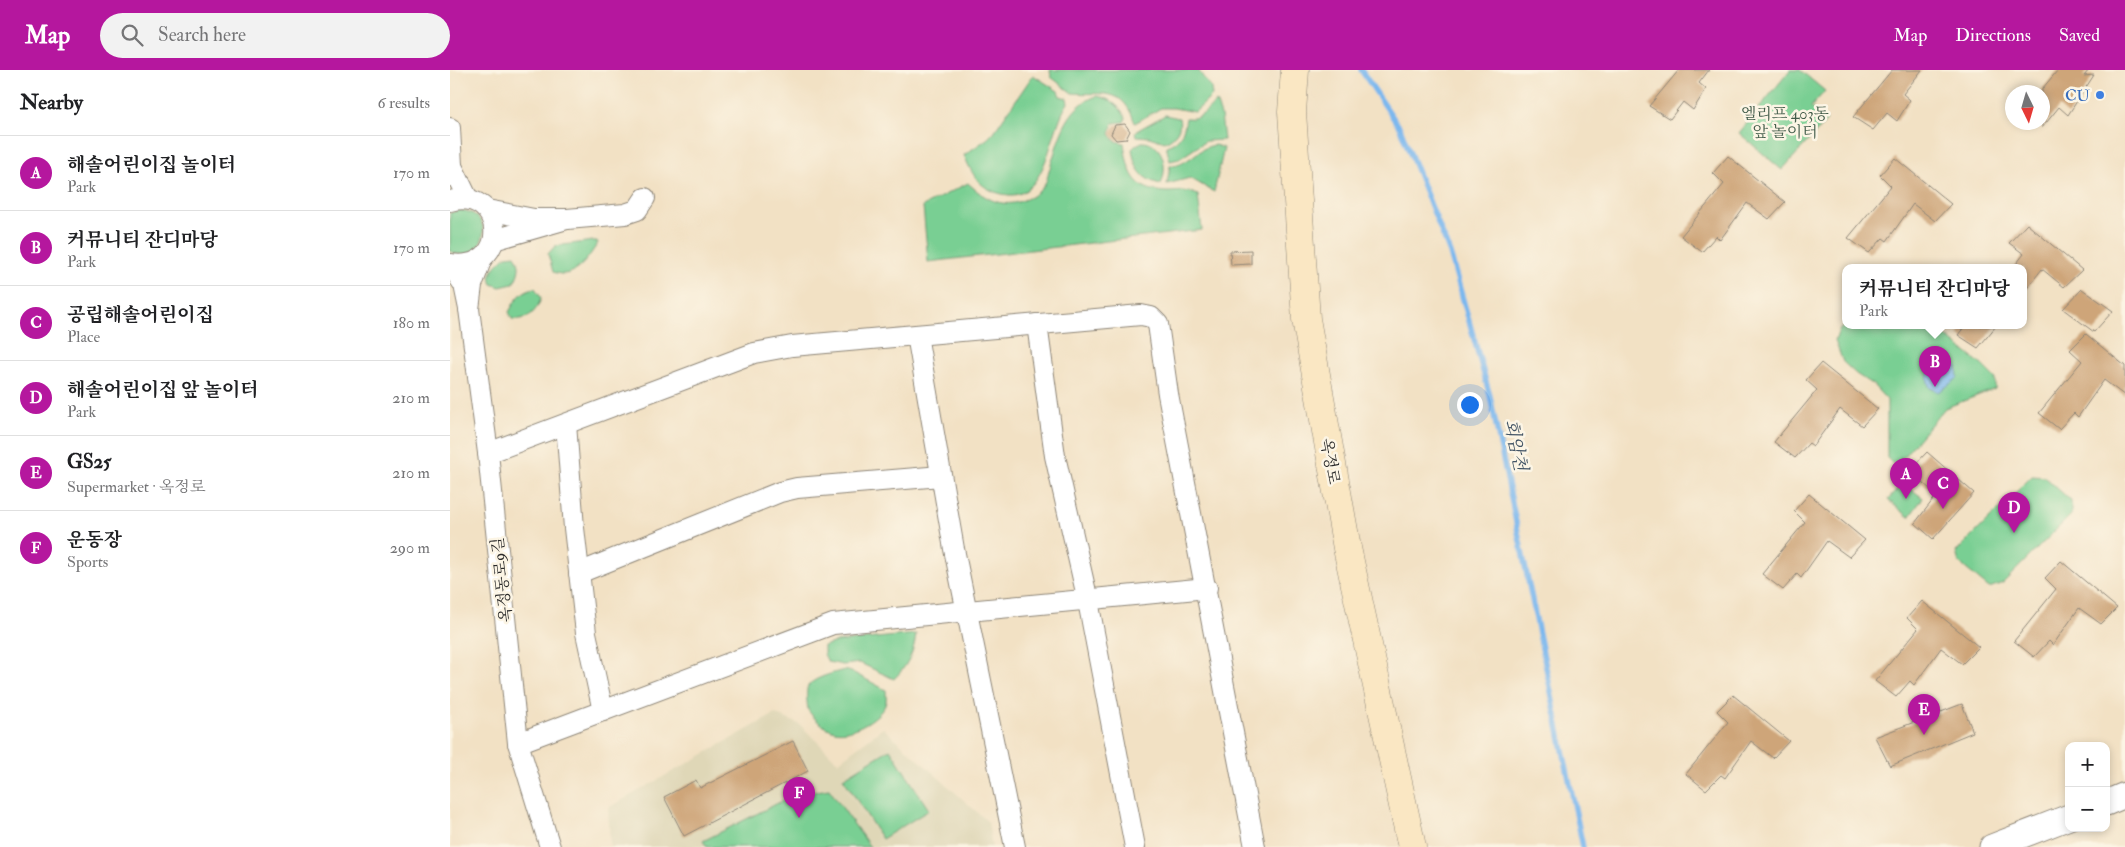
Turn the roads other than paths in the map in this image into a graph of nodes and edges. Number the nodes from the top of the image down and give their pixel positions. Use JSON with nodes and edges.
{"nodes":[{"id":1,"x":1295,"y":70,"type":"edge"},
{"id":2,"x":450,"y":128,"type":"edge"},
{"id":3,"x":451,"y":171,"type":"edge"},
{"id":4,"x":645,"y":198,"type":"dead end"},
{"id":5,"x":459,"y":200,"type":"edge"},
{"id":6,"x":487,"y":210,"type":"junction"},
{"id":7,"x":567,"y":218,"type":"junction"},
{"id":8,"x":494,"y":240,"type":"junction"},
{"id":9,"x":482,"y":258,"type":"junction"},
{"id":10,"x":450,"y":264,"type":"edge"},
{"id":11,"x":469,"y":309,"type":"junction"},
{"id":12,"x":1038,"y":324,"type":"junction"},
{"id":13,"x":917,"y":335,"type":"junction"},
{"id":14,"x":566,"y":424,"type":"junction"},
{"id":15,"x":488,"y":453,"type":"junction"},
{"id":16,"x":942,"y":476,"type":"junction"},
{"id":17,"x":579,"y":573,"type":"junction"},
{"id":18,"x":1207,"y":588,"type":"junction"},
{"id":19,"x":1088,"y":600,"type":"junction"},
{"id":20,"x":967,"y":613,"type":"junction"},
{"id":21,"x":603,"y":711,"type":"junction"},
{"id":22,"x":518,"y":743,"type":"junction"},
{"id":23,"x":2125,"y":795,"type":"edge"},
{"id":24,"x":2110,"y":801,"type":"edge"},
{"id":25,"x":2065,"y":819,"type":"edge"},
{"id":26,"x":550,"y":847,"type":"edge"},
{"id":27,"x":1015,"y":847,"type":"edge"},
{"id":28,"x":1135,"y":847,"type":"edge"},
{"id":29,"x":1255,"y":847,"type":"edge"},
{"id":30,"x":1412,"y":847,"type":"edge"},
{"id":31,"x":1992,"y":847,"type":"edge"}],
"edges":[{"from":1,"to":30,"type":"main road","name":"옥정로"},
{"from":2,"to":3,"type":"street"},
{"from":3,"to":5,"type":"street"},
{"from":4,"to":7,"type":"street"},
{"from":5,"to":6,"type":"street"},
{"from":6,"to":7,"type":"street"},
{"from":6,"to":8,"type":"street"},
{"from":7,"to":8,"type":"street"},
{"from":8,"to":9,"type":"street"},
{"from":9,"to":10,"type":"street"},
{"from":9,"to":11,"type":"street"},
{"from":10,"to":11,"type":"street"},
{"from":11,"to":15,"type":"street","name":"옥정동로9길"},
{"from":12,"to":13,"type":"street"},
{"from":12,"to":18,"type":"street"},
{"from":12,"to":19,"type":"street"},
{"from":13,"to":14,"type":"street"},
{"from":13,"to":16,"type":"street"},
{"from":14,"to":15,"type":"street"},
{"from":14,"to":17,"type":"street"},
{"from":15,"to":22,"type":"street","name":"옥정동로9길"},
{"from":16,"to":17,"type":"street"},
{"from":16,"to":20,"type":"street"},
{"from":17,"to":21,"type":"street"},
{"from":18,"to":19,"type":"street"},
{"from":18,"to":29,"type":"street"},
{"from":19,"to":20,"type":"street"},
{"from":19,"to":28,"type":"street"},
{"from":20,"to":21,"type":"street"},
{"from":20,"to":27,"type":"street"},
{"from":21,"to":22,"type":"street"},
{"from":22,"to":26,"type":"street","name":"옥정동로9길"},
{"from":23,"to":24,"type":"street"},
{"from":25,"to":31,"type":"street"}]}
